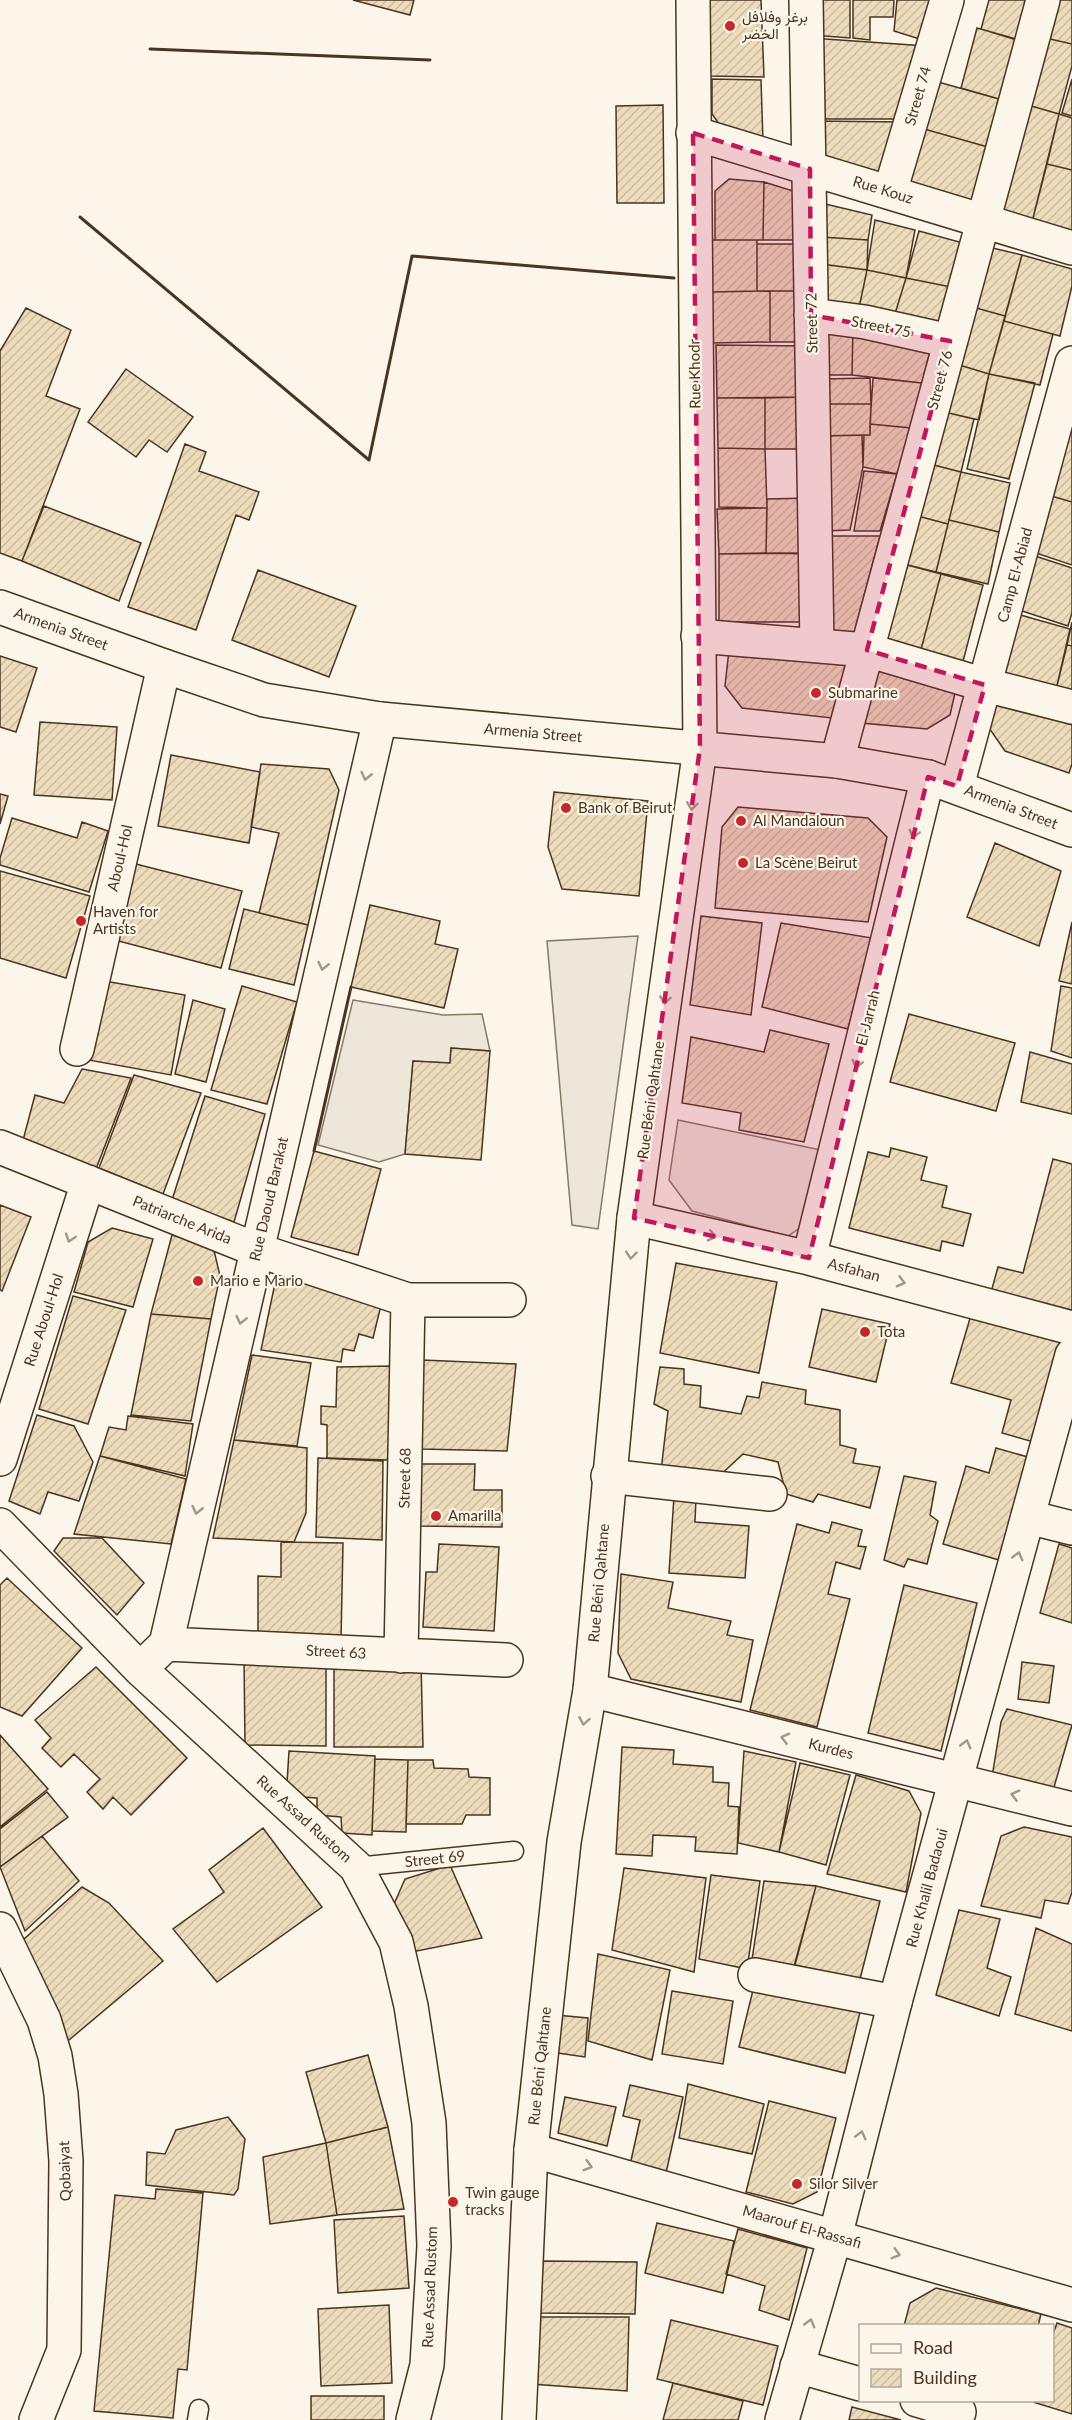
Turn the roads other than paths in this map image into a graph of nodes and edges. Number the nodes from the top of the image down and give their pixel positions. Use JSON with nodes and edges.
{"nodes":[{"id":1,"x":693,"y":0,"type":"edge"},
{"id":2,"x":806,"y":0,"type":"edge"},
{"id":3,"x":947,"y":0,"type":"edge"},
{"id":4,"x":1043,"y":0,"type":"edge"},
{"id":5,"x":693,"y":133,"type":"junction"},
{"id":6,"x":810,"y":169,"type":"junction"},
{"id":7,"x":890,"y":192,"type":"junction"},
{"id":8,"x":983,"y":220,"type":"junction"},
{"id":9,"x":1072,"y":248,"type":"edge"},
{"id":10,"x":811,"y":315,"type":"junction"},
{"id":11,"x":950,"y":341,"type":"junction"},
{"id":12,"x":1072,"y":363,"type":"edge"},
{"id":13,"x":0,"y":606,"type":"edge"},
{"id":14,"x":698,"y":636,"type":"junction"},
{"id":15,"x":817,"y":646,"type":"junction"},
{"id":16,"x":867,"y":650,"type":"junction"},
{"id":17,"x":164,"y":666,"type":"junction"},
{"id":18,"x":985,"y":685,"type":"junction"},
{"id":19,"x":1072,"y":707,"type":"edge"},
{"id":20,"x":380,"y":719,"type":"junction"},
{"id":21,"x":700,"y":748,"type":"junction"},
{"id":22,"x":837,"y":761,"type":"junction"},
{"id":23,"x":942,"y":782,"type":"junction"},
{"id":24,"x":1072,"y":830,"type":"edge"},
{"id":25,"x":77,"y":1049,"type":"dead end"},
{"id":26,"x":0,"y":1147,"type":"edge"},
{"id":27,"x":88,"y":1182,"type":"junction"},
{"id":28,"x":634,"y":1218,"type":"junction"},
{"id":29,"x":257,"y":1250,"type":"junction"},
{"id":30,"x":809,"y":1258,"type":"junction"},
{"id":31,"x":408,"y":1299,"type":"junction"},
{"id":32,"x":509,"y":1299,"type":"dead end"},
{"id":33,"x":1072,"y":1328,"type":"edge"},
{"id":34,"x":1072,"y":1355,"type":"edge"},
{"id":35,"x":0,"y":1459,"type":"edge"},
{"id":36,"x":608,"y":1476,"type":"junction"},
{"id":37,"x":770,"y":1494,"type":"dead end"},
{"id":38,"x":1028,"y":1517,"type":"junction"},
{"id":39,"x":0,"y":1525,"type":"edge"},
{"id":40,"x":1072,"y":1528,"type":"edge"},
{"id":41,"x":166,"y":1644,"type":"junction"},
{"id":42,"x":401,"y":1656,"type":"junction"},
{"id":43,"x":506,"y":1660,"type":"dead end"},
{"id":44,"x":140,"y":1669,"type":"junction"},
{"id":45,"x":590,"y":1690,"type":"junction"},
{"id":46,"x":957,"y":1779,"type":"junction"},
{"id":47,"x":1072,"y":1809,"type":"edge"},
{"id":48,"x":514,"y":1851,"type":"dead end"},
{"id":49,"x":356,"y":1867,"type":"junction"},
{"id":50,"x":3,"y":1952,"type":"edge"},
{"id":51,"x":755,"y":1975,"type":"dead end"},
{"id":52,"x":895,"y":2002,"type":"junction"},
{"id":53,"x":531,"y":2150,"type":"junction"},
{"id":54,"x":835,"y":2237,"type":"junction"},
{"id":55,"x":1072,"y":2304,"type":"edge"},
{"id":56,"x":797,"y":2366,"type":"junction"},
{"id":57,"x":859,"y":2383,"type":"edge"},
{"id":58,"x":924,"y":2402,"type":"edge"},
{"id":59,"x":959,"y":2412,"type":"dead end"},
{"id":60,"x":36,"y":2420,"type":"edge"},
{"id":61,"x":413,"y":2420,"type":"edge"},
{"id":62,"x":519,"y":2420,"type":"edge"},
{"id":63,"x":782,"y":2420,"type":"edge"}],
"edges":[{"from":1,"to":5,"type":"street","name":"Rue Khodr"},
{"from":2,"to":6,"type":"street","name":"Street 72"},
{"from":3,"to":7,"type":"street","name":"Street 74"},
{"from":4,"to":8,"type":"street","name":"Street 76"},
{"from":5,"to":6,"type":"street","name":"Rue Kouz"},
{"from":5,"to":14,"type":"street","name":"Rue Khodr"},
{"from":6,"to":7,"type":"street","name":"Rue Kouz"},
{"from":6,"to":10,"type":"street","name":"Street 72"},
{"from":7,"to":8,"type":"street","name":"Rue Kouz"},
{"from":8,"to":9,"type":"street","name":"Rue Kouz"},
{"from":8,"to":11,"type":"street","name":"Street 76"},
{"from":10,"to":11,"type":"street","name":"Street 75"},
{"from":10,"to":15,"type":"street","name":"Street 72"},
{"from":11,"to":16,"type":"street","name":"Street 76"},
{"from":12,"to":18,"type":"street","name":"Camp El-Abiad"},
{"from":13,"to":17,"type":"street","name":"Armenia Street"},
{"from":14,"to":15,"type":"street"},
{"from":14,"to":21,"type":"street","name":"Rue Khodr"},
{"from":15,"to":16,"type":"street"},
{"from":16,"to":18,"type":"street"},
{"from":16,"to":22,"type":"street","name":"Street 76"},
{"from":17,"to":20,"type":"street","name":"Armenia Street"},
{"from":17,"to":25,"type":"street","name":"Aboul-Hol"},
{"from":18,"to":19,"type":"street"},
{"from":18,"to":23,"type":"street","name":"Camp El-Abiad"},
{"from":20,"to":21,"type":"street","name":"Armenia Street"},
{"from":20,"to":29,"type":"street","name":"Rue Daoud Barakat","one_way":true},
{"from":21,"to":22,"type":"street","name":"Armenia Street"},
{"from":21,"to":28,"type":"street","name":"Rue Béni Qahtane","one_way":true},
{"from":22,"to":23,"type":"street","name":"Armenia Street"},
{"from":23,"to":24,"type":"street","name":"Armenia Street"},
{"from":23,"to":30,"type":"street","name":"El-Jarrah","one_way":true},
{"from":26,"to":27,"type":"street","name":"Patriarche Arida"},
{"from":27,"to":29,"type":"street","name":"Patriarche Arida"},
{"from":27,"to":35,"type":"street","name":"Rue Aboul-Hol","one_way":true},
{"from":28,"to":30,"type":"street","name":"Asfahan","one_way":true},
{"from":28,"to":36,"type":"street","name":"Rue Béni Qahtane","one_way":true},
{"from":29,"to":31,"type":"street","name":"Patriarche Arida"},
{"from":29,"to":41,"type":"street","name":"Rue Daoud Barakat","one_way":true},
{"from":30,"to":33,"type":"street","name":"Asfahan","one_way":true},
{"from":31,"to":32,"type":"street","name":"Patriarche Arida"},
{"from":31,"to":42,"type":"street","name":"Street 68"},
{"from":34,"to":38,"type":"street","name":"Rue Khalil Badaoui"},
{"from":36,"to":37,"type":"street"},
{"from":36,"to":45,"type":"street","name":"Rue Béni Qahtane"},
{"from":38,"to":40,"type":"street"},
{"from":46,"to":38,"type":"street","name":"Rue Khalil Badaoui","one_way":true},
{"from":39,"to":44,"type":"street","name":"Rue Assad Rustom"},
{"from":41,"to":42,"type":"street","name":"Street 63"},
{"from":41,"to":44,"type":"street"},
{"from":42,"to":43,"type":"street","name":"Street 63"},
{"from":44,"to":49,"type":"street","name":"Rue Assad Rustom"},
{"from":46,"to":45,"type":"street","name":"Kurdes","one_way":true},
{"from":45,"to":53,"type":"street","name":"Rue Béni Qahtane","one_way":true},
{"from":47,"to":46,"type":"street","name":"Kurdes","one_way":true},
{"from":46,"to":52,"type":"street","name":"Rue Khalil Badaoui"},
{"from":48,"to":49,"type":"lane","name":"Street 69"},
{"from":49,"to":61,"type":"street","name":"Rue Assad Rustom"},
{"from":50,"to":60,"type":"street","name":"Qobaiyat"},
{"from":51,"to":52,"type":"street"},
{"from":54,"to":52,"type":"street","name":"Rue Khalil Badaoui","one_way":true},
{"from":53,"to":54,"type":"street","name":"Maarouf El-Rassafi","one_way":true},
{"from":53,"to":62,"type":"street","name":"Rue Béni Qahtane"},
{"from":54,"to":55,"type":"street","name":"Maarouf El-Rassafi","one_way":true},
{"from":56,"to":54,"type":"street","name":"Rue Khalil Badaoui","one_way":true},
{"from":56,"to":57,"type":"street"},
{"from":56,"to":63,"type":"street","name":"Rue Khalil Badaoui"},
{"from":58,"to":59,"type":"street"}]}
